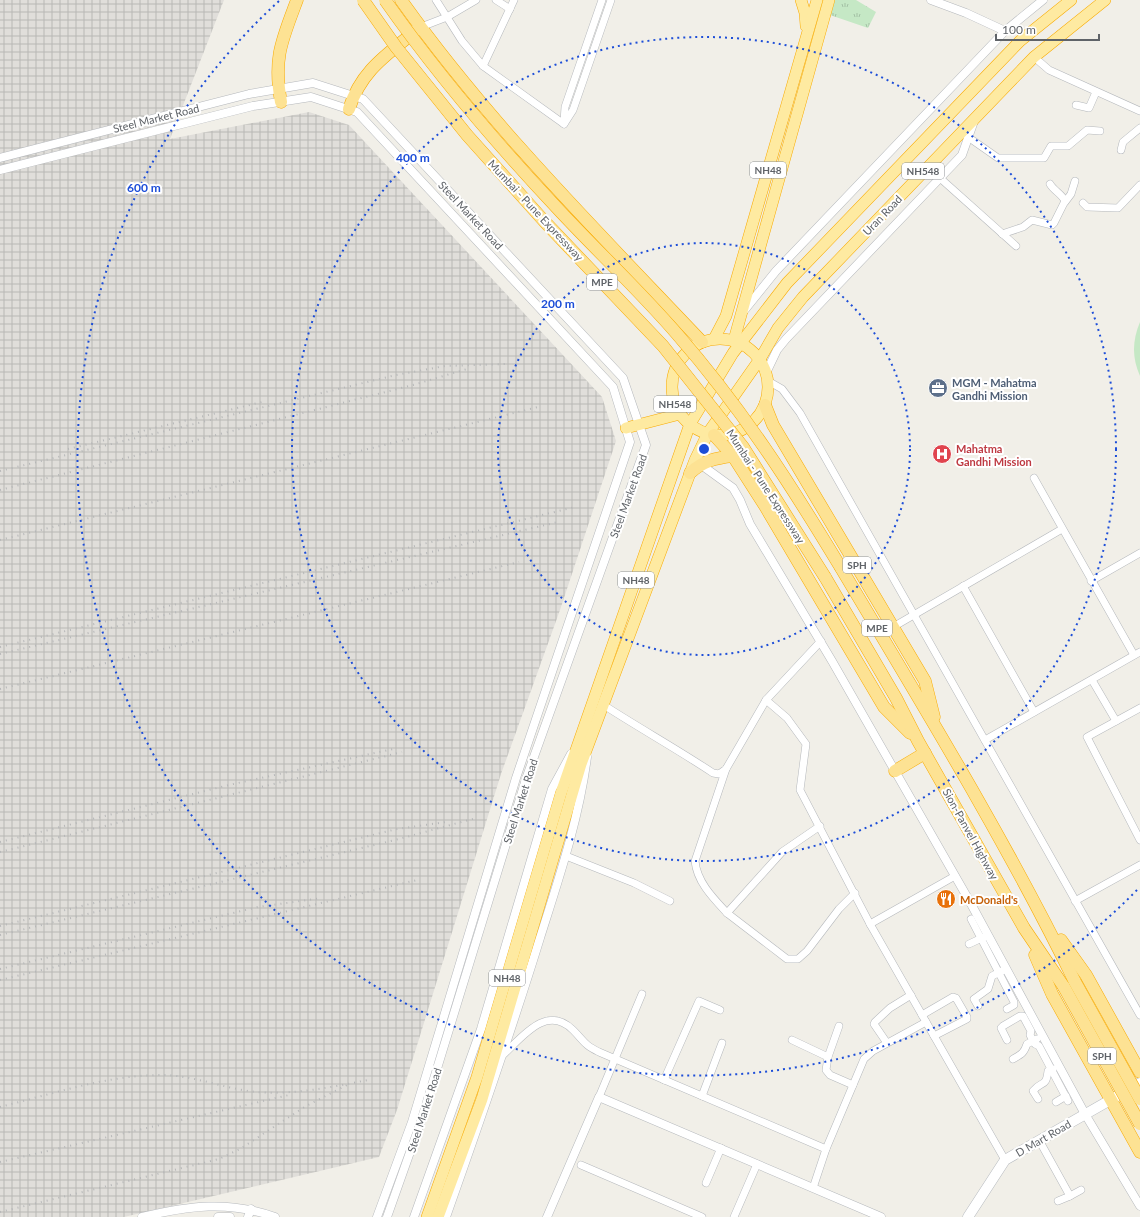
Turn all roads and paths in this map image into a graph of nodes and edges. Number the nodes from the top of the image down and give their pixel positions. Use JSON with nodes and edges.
{"nodes":[{"id":1,"x":297,"y":0,"type":"edge"},
{"id":2,"x":363,"y":0,"type":"edge"},
{"id":3,"x":385,"y":0,"type":"edge"},
{"id":4,"x":402,"y":0,"type":"edge"},
{"id":5,"x":436,"y":0,"type":"edge"},
{"id":6,"x":476,"y":0,"type":"edge"},
{"id":7,"x":496,"y":0,"type":"edge"},
{"id":8,"x":514,"y":0,"type":"edge"},
{"id":9,"x":602,"y":0,"type":"edge"},
{"id":10,"x":611,"y":0,"type":"edge"},
{"id":11,"x":801,"y":0,"type":"edge"},
{"id":12,"x":816,"y":0,"type":"edge"},
{"id":13,"x":931,"y":0,"type":"edge"},
{"id":14,"x":1043,"y":0,"type":"edge"},
{"id":15,"x":1071,"y":0,"type":"edge"},
{"id":16,"x":1105,"y":0,"type":"edge"},
{"id":17,"x":828,"y":2,"type":"edge"},
{"id":18,"x":510,"y":9,"type":"junction"},
{"id":19,"x":447,"y":17,"type":"junction"},
{"id":20,"x":421,"y":27,"type":"junction"},
{"id":21,"x":1005,"y":31,"type":"junction"},
{"id":22,"x":807,"y":33,"type":"junction"},
{"id":23,"x":1034,"y":57,"type":"junction"},
{"id":24,"x":484,"y":66,"type":"junction"},
{"id":25,"x":279,"y":89,"type":"junction"},
{"id":26,"x":1096,"y":92,"type":"junction"},
{"id":27,"x":353,"y":96,"type":"junction"},
{"id":28,"x":281,"y":102,"type":"junction"},
{"id":29,"x":1076,"y":105,"type":"dead end"},
{"id":30,"x":348,"y":109,"type":"junction"},
{"id":31,"x":1140,"y":111,"type":"edge"},
{"id":32,"x":976,"y":116,"type":"junction"},
{"id":33,"x":564,"y":124,"type":"junction"},
{"id":34,"x":1140,"y":128,"type":"edge"},
{"id":35,"x":1100,"y":131,"type":"dead end"},
{"id":36,"x":968,"y":137,"type":"junction"},
{"id":37,"x":1121,"y":150,"type":"dead end"},
{"id":38,"x":0,"y":158,"type":"edge"},
{"id":39,"x":0,"y":170,"type":"edge"},
{"id":40,"x":940,"y":178,"type":"junction"},
{"id":41,"x":1075,"y":181,"type":"dead end"},
{"id":42,"x":1050,"y":184,"type":"dead end"},
{"id":43,"x":1140,"y":185,"type":"edge"},
{"id":44,"x":1065,"y":202,"type":"junction"},
{"id":45,"x":1083,"y":203,"type":"dead end"},
{"id":46,"x":1002,"y":234,"type":"junction"},
{"id":47,"x":1016,"y":246,"type":"dead end"},
{"id":48,"x":742,"y":314,"type":"junction"},
{"id":49,"x":714,"y":339,"type":"junction"},
{"id":50,"x":702,"y":342,"type":"junction"},
{"id":51,"x":737,"y":342,"type":"junction"},
{"id":52,"x":760,"y":360,"type":"junction"},
{"id":53,"x":767,"y":377,"type":"junction"},
{"id":54,"x":765,"y":405,"type":"junction"},
{"id":55,"x":680,"y":414,"type":"junction"},
{"id":56,"x":639,"y":424,"type":"junction"},
{"id":57,"x":690,"y":424,"type":"junction"},
{"id":58,"x":626,"y":428,"type":"junction"},
{"id":59,"x":711,"y":434,"type":"junction"},
{"id":60,"x":733,"y":456,"type":"junction"},
{"id":61,"x":700,"y":464,"type":"junction"},
{"id":62,"x":690,"y":473,"type":"junction"},
{"id":63,"x":1034,"y":478,"type":"dead end"},
{"id":64,"x":1062,"y":529,"type":"junction"},
{"id":65,"x":1140,"y":553,"type":"edge"},
{"id":66,"x":1091,"y":581,"type":"junction"},
{"id":67,"x":963,"y":586,"type":"junction"},
{"id":68,"x":914,"y":615,"type":"junction"},
{"id":69,"x":893,"y":627,"type":"junction"},
{"id":70,"x":821,"y":641,"type":"junction"},
{"id":71,"x":1137,"y":654,"type":"edge"},
{"id":72,"x":1092,"y":680,"type":"junction"},
{"id":73,"x":766,"y":700,"type":"junction"},
{"id":74,"x":602,"y":704,"type":"junction"},
{"id":75,"x":1140,"y":708,"type":"edge"},
{"id":76,"x":1034,"y":712,"type":"junction"},
{"id":77,"x":1116,"y":721,"type":"junction"},
{"id":78,"x":938,"y":730,"type":"junction"},
{"id":79,"x":585,"y":738,"type":"junction"},
{"id":80,"x":918,"y":740,"type":"junction"},
{"id":81,"x":985,"y":740,"type":"junction"},
{"id":82,"x":925,"y":753,"type":"junction"},
{"id":83,"x":726,"y":769,"type":"junction"},
{"id":84,"x":894,"y":771,"type":"junction"},
{"id":85,"x":820,"y":826,"type":"junction"},
{"id":86,"x":1140,"y":840,"type":"edge"},
{"id":87,"x":566,"y":856,"type":"junction"},
{"id":88,"x":1140,"y":865,"type":"edge"},
{"id":89,"x":955,"y":876,"type":"junction"},
{"id":90,"x":854,"y":894,"type":"junction"},
{"id":91,"x":670,"y":901,"type":"dead end"},
{"id":92,"x":1075,"y":901,"type":"junction"},
{"id":93,"x":727,"y":913,"type":"junction"},
{"id":94,"x":1043,"y":917,"type":"junction"},
{"id":95,"x":971,"y":919,"type":"dead end"},
{"id":96,"x":870,"y":924,"type":"junction"},
{"id":97,"x":1024,"y":928,"type":"junction"},
{"id":98,"x":984,"y":937,"type":"junction"},
{"id":99,"x":969,"y":944,"type":"dead end"},
{"id":100,"x":1006,"y":969,"type":"junction"},
{"id":101,"x":998,"y":973,"type":"junction"},
{"id":102,"x":642,"y":994,"type":"dead end"},
{"id":103,"x":911,"y":995,"type":"junction"},
{"id":104,"x":978,"y":1006,"type":"dead end"},
{"id":105,"x":1007,"y":1009,"type":"dead end"},
{"id":106,"x":720,"y":1010,"type":"dead end"},
{"id":107,"x":922,"y":1015,"type":"junction"},
{"id":108,"x":1140,"y":1015,"type":"edge"},
{"id":109,"x":926,"y":1022,"type":"junction"},
{"id":110,"x":839,"y":1026,"type":"dead end"},
{"id":111,"x":934,"y":1036,"type":"junction"},
{"id":112,"x":1043,"y":1036,"type":"junction"},
{"id":113,"x":792,"y":1040,"type":"dead end"},
{"id":114,"x":1007,"y":1040,"type":"dead end"},
{"id":115,"x":1033,"y":1041,"type":"junction"},
{"id":116,"x":722,"y":1043,"type":"dead end"},
{"id":117,"x":887,"y":1043,"type":"junction"},
{"id":118,"x":504,"y":1054,"type":"junction"},
{"id":119,"x":828,"y":1057,"type":"junction"},
{"id":120,"x":615,"y":1059,"type":"junction"},
{"id":121,"x":1013,"y":1059,"type":"dead end"},
{"id":122,"x":1055,"y":1068,"type":"junction"},
{"id":123,"x":1140,"y":1072,"type":"edge"},
{"id":124,"x":664,"y":1080,"type":"junction"},
{"id":125,"x":1140,"y":1082,"type":"edge"},
{"id":126,"x":853,"y":1085,"type":"junction"},
{"id":127,"x":702,"y":1096,"type":"junction"},
{"id":128,"x":599,"y":1097,"type":"junction"},
{"id":129,"x":1038,"y":1099,"type":"dead end"},
{"id":130,"x":1111,"y":1099,"type":"junction"},
{"id":131,"x":1140,"y":1099,"type":"edge"},
{"id":132,"x":1056,"y":1102,"type":"dead end"},
{"id":133,"x":1085,"y":1114,"type":"junction"},
{"id":134,"x":1140,"y":1124,"type":"edge"},
{"id":135,"x":1039,"y":1140,"type":"junction"},
{"id":136,"x":721,"y":1148,"type":"junction"},
{"id":137,"x":826,"y":1149,"type":"junction"},
{"id":138,"x":1140,"y":1152,"type":"edge"},
{"id":139,"x":1006,"y":1160,"type":"junction"},
{"id":140,"x":757,"y":1164,"type":"junction"},
{"id":141,"x":581,"y":1165,"type":"dead end"},
{"id":142,"x":706,"y":1183,"type":"dead end"},
{"id":143,"x":813,"y":1188,"type":"junction"},
{"id":144,"x":1081,"y":1190,"type":"dead end"},
{"id":145,"x":1070,"y":1196,"type":"junction"},
{"id":146,"x":1058,"y":1201,"type":"dead end"},
{"id":147,"x":1140,"y":1206,"type":"edge"},
{"id":148,"x":249,"y":1213,"type":"edge"},
{"id":149,"x":142,"y":1217,"type":"edge"},
{"id":150,"x":218,"y":1217,"type":"edge"},
{"id":151,"x":230,"y":1217,"type":"edge"},
{"id":152,"x":275,"y":1217,"type":"edge"},
{"id":153,"x":376,"y":1217,"type":"edge"},
{"id":154,"x":386,"y":1217,"type":"edge"},
{"id":155,"x":414,"y":1217,"type":"edge"},
{"id":156,"x":427,"y":1217,"type":"edge"},
{"id":157,"x":438,"y":1217,"type":"edge"},
{"id":158,"x":446,"y":1217,"type":"edge"},
{"id":159,"x":547,"y":1217,"type":"edge"},
{"id":160,"x":702,"y":1217,"type":"edge"},
{"id":161,"x":734,"y":1217,"type":"edge"},
{"id":162,"x":881,"y":1217,"type":"edge"},
{"id":163,"x":968,"y":1217,"type":"edge"}],
"edges":[{"from":1,"to":25,"type":"highway"},
{"from":2,"to":80,"type":"highway","name":"Mumbai - Pune Expressway","number":"MPE","bridge":true},
{"from":3,"to":78,"type":"highway","name":"Mumbai - Pune Expressway","number":"MPE","bridge":true},
{"from":4,"to":20,"type":"highway"},
{"from":5,"to":19,"type":"street"},
{"from":6,"to":19,"type":"street"},
{"from":7,"to":18,"type":"street"},
{"from":8,"to":18,"type":"street"},
{"from":9,"to":33,"type":"street"},
{"from":10,"to":33,"type":"street"},
{"from":11,"to":22,"type":"highway"},
{"from":12,"to":17,"type":"street"},
{"from":12,"to":22,"type":"highway","number":"NH48"},
{"from":13,"to":21,"type":"street"},
{"from":14,"to":21,"type":"street"},
{"from":15,"to":51,"type":"highway","name":"Uran Road","number":"NH548"},
{"from":16,"to":23,"type":"highway","name":"Uran Road","number":"NH548"},
{"from":17,"to":48,"type":"highway","number":"NH48"},
{"from":18,"to":24,"type":"street"},
{"from":19,"to":20,"type":"street"},
{"from":19,"to":24,"type":"street"},
{"from":20,"to":27,"type":"highway"},
{"from":20,"to":50,"type":"highway"},
{"from":21,"to":48,"type":"street"},
{"from":22,"to":49,"type":"highway","number":"NH48"},
{"from":23,"to":26,"type":"street"},
{"from":23,"to":32,"type":"highway","name":"Uran Road","number":"NH548"},
{"from":24,"to":33,"type":"street"},
{"from":25,"to":27,"type":"street","name":"Steel Market Road"},
{"from":25,"to":28,"type":"highway"},
{"from":25,"to":38,"type":"street","name":"Steel Market Road"},
{"from":26,"to":29,"type":"street"},
{"from":26,"to":31,"type":"street"},
{"from":27,"to":30,"type":"highway"},
{"from":27,"to":56,"type":"street","name":"Steel Market Road"},
{"from":28,"to":30,"type":"street","name":"Steel Market Road"},
{"from":28,"to":39,"type":"street","name":"Steel Market Road"},
{"from":30,"to":58,"type":"street","name":"Steel Market Road"},
{"from":32,"to":36,"type":"street"},
{"from":32,"to":52,"type":"highway","name":"Uran Road","number":"NH548"},
{"from":34,"to":37,"type":"street"},
{"from":35,"to":36,"type":"street"},
{"from":36,"to":40,"type":"street"},
{"from":40,"to":46,"type":"street"},
{"from":40,"to":53,"type":"street"},
{"from":41,"to":44,"type":"street"},
{"from":42,"to":44,"type":"street"},
{"from":43,"to":45,"type":"street"},
{"from":44,"to":46,"type":"street"},
{"from":46,"to":47,"type":"street"},
{"from":48,"to":51,"type":"highway","number":"NH48"},
{"from":49,"to":50,"type":"highway","number":"NH548"},
{"from":49,"to":51,"type":"highway","number":"NH548"},
{"from":50,"to":55,"type":"highway","number":"NH548"},
{"from":51,"to":52,"type":"highway"},
{"from":51,"to":57,"type":"highway"},
{"from":52,"to":53,"type":"highway"},
{"from":52,"to":59,"type":"highway","name":"Uran Road"},
{"from":53,"to":54,"type":"highway"},
{"from":53,"to":68,"type":"street"},
{"from":54,"to":59,"type":"highway"},
{"from":54,"to":69,"type":"highway","number":"SPH"},
{"from":55,"to":56,"type":"highway"},
{"from":55,"to":57,"type":"highway","number":"NH548"},
{"from":56,"to":58,"type":"highway"},
{"from":56,"to":154,"type":"street","name":"Steel Market Road"},
{"from":57,"to":59,"type":"highway","number":"NH548"},
{"from":57,"to":79,"type":"highway","number":"NH48"},
{"from":58,"to":153,"type":"street","name":"Steel Market Road"},
{"from":59,"to":60,"type":"highway","number":"SPH"},
{"from":59,"to":62,"type":"highway","number":"NH48"},
{"from":60,"to":61,"type":"highway"},
{"from":60,"to":80,"type":"highway","number":"SPH"},
{"from":61,"to":62,"type":"highway"},
{"from":61,"to":70,"type":"street"},
{"from":62,"to":74,"type":"highway","number":"NH48"},
{"from":63,"to":64,"type":"street"},
{"from":64,"to":66,"type":"street"},
{"from":64,"to":67,"type":"street"},
{"from":65,"to":66,"type":"street"},
{"from":66,"to":71,"type":"street"},
{"from":67,"to":68,"type":"street"},
{"from":67,"to":76,"type":"street"},
{"from":68,"to":69,"type":"street"},
{"from":68,"to":81,"type":"street"},
{"from":69,"to":78,"type":"highway","number":"SPH"},
{"from":70,"to":73,"type":"street"},
{"from":70,"to":84,"type":"street"},
{"from":71,"to":72,"type":"street"},
{"from":72,"to":76,"type":"street"},
{"from":72,"to":77,"type":"street"},
{"from":73,"to":83,"type":"street"},
{"from":73,"to":85,"type":"street"},
{"from":74,"to":79,"type":"highway","number":"NH48"},
{"from":74,"to":83,"type":"street"},
{"from":75,"to":77,"type":"street"},
{"from":76,"to":81,"type":"street"},
{"from":77,"to":86,"type":"street"},
{"from":78,"to":94,"type":"highway","name":"Sion-Panvel Highway","number":"SPH"},
{"from":79,"to":87,"type":"street"},
{"from":79,"to":155,"type":"street"},
{"from":79,"to":156,"type":"highway","number":"NH48"},
{"from":79,"to":157,"type":"highway","number":"NH48"},
{"from":80,"to":82,"type":"highway","name":"Sion-Panvel Highway","number":"SPH"},
{"from":81,"to":92,"type":"street"},
{"from":82,"to":84,"type":"highway"},
{"from":82,"to":97,"type":"highway","name":"Sion-Panvel Highway","number":"SPH"},
{"from":83,"to":93,"type":"street"},
{"from":84,"to":89,"type":"street"},
{"from":85,"to":90,"type":"street"},
{"from":85,"to":93,"type":"street"},
{"from":87,"to":91,"type":"street"},
{"from":87,"to":118,"type":"street"},
{"from":88,"to":92,"type":"street"},
{"from":89,"to":96,"type":"street"},
{"from":89,"to":98,"type":"street"},
{"from":90,"to":93,"type":"street"},
{"from":90,"to":96,"type":"street"},
{"from":92,"to":108,"type":"street"},
{"from":94,"to":123,"type":"highway"},
{"from":94,"to":131,"type":"highway","name":"Sion-Panvel Highway","number":"SPH","bridge":true},
{"from":95,"to":98,"type":"street"},
{"from":96,"to":103,"type":"street"},
{"from":97,"to":130,"type":"highway"},
{"from":97,"to":134,"type":"highway","name":"Sion-Panvel Highway","number":"SPH","bridge":true},
{"from":98,"to":99,"type":"street"},
{"from":98,"to":100,"type":"street"},
{"from":98,"to":101,"type":"street"},
{"from":100,"to":101,"type":"street"},
{"from":100,"to":112,"type":"street"},
{"from":101,"to":104,"type":"street"},
{"from":101,"to":105,"type":"street"},
{"from":102,"to":120,"type":"street"},
{"from":103,"to":107,"type":"street"},
{"from":103,"to":117,"type":"street"},
{"from":106,"to":124,"type":"street"},
{"from":107,"to":109,"type":"street"},
{"from":107,"to":111,"type":"street"},
{"from":109,"to":111,"type":"street"},
{"from":109,"to":117,"type":"street"},
{"from":110,"to":119,"type":"street"},
{"from":111,"to":139,"type":"street"},
{"from":112,"to":115,"type":"street"},
{"from":112,"to":122,"type":"street"},
{"from":113,"to":119,"type":"street"},
{"from":114,"to":115,"type":"street"},
{"from":115,"to":121,"type":"street"},
{"from":115,"to":122,"type":"street"},
{"from":116,"to":127,"type":"street"},
{"from":117,"to":126,"type":"street"},
{"from":118,"to":120,"type":"street"},
{"from":118,"to":158,"type":"street"},
{"from":119,"to":126,"type":"street"},
{"from":120,"to":124,"type":"street"},
{"from":120,"to":128,"type":"street"},
{"from":122,"to":129,"type":"street"},
{"from":122,"to":132,"type":"street"},
{"from":122,"to":133,"type":"street"},
{"from":124,"to":127,"type":"street"},
{"from":125,"to":130,"type":"main road","name":"D Mart Road"},
{"from":126,"to":137,"type":"street"},
{"from":127,"to":137,"type":"street"},
{"from":128,"to":136,"type":"street"},
{"from":128,"to":159,"type":"street"},
{"from":130,"to":133,"type":"main road","name":"D Mart Road"},
{"from":130,"to":138,"type":"highway"},
{"from":133,"to":135,"type":"main road","name":"D Mart Road"},
{"from":133,"to":147,"type":"street"},
{"from":135,"to":139,"type":"main road","name":"D Mart Road"},
{"from":135,"to":145,"type":"street"},
{"from":136,"to":140,"type":"street"},
{"from":136,"to":142,"type":"street"},
{"from":137,"to":143,"type":"street"},
{"from":139,"to":163,"type":"main road","name":"D Mart Road"},
{"from":140,"to":143,"type":"street"},
{"from":140,"to":161,"type":"street"},
{"from":141,"to":160,"type":"street"},
{"from":143,"to":162,"type":"street"},
{"from":144,"to":145,"type":"street"},
{"from":145,"to":146,"type":"street"},
{"from":148,"to":149,"type":"street"},
{"from":148,"to":152,"type":"street"},
{"from":150,"to":151,"type":"street"}]}
